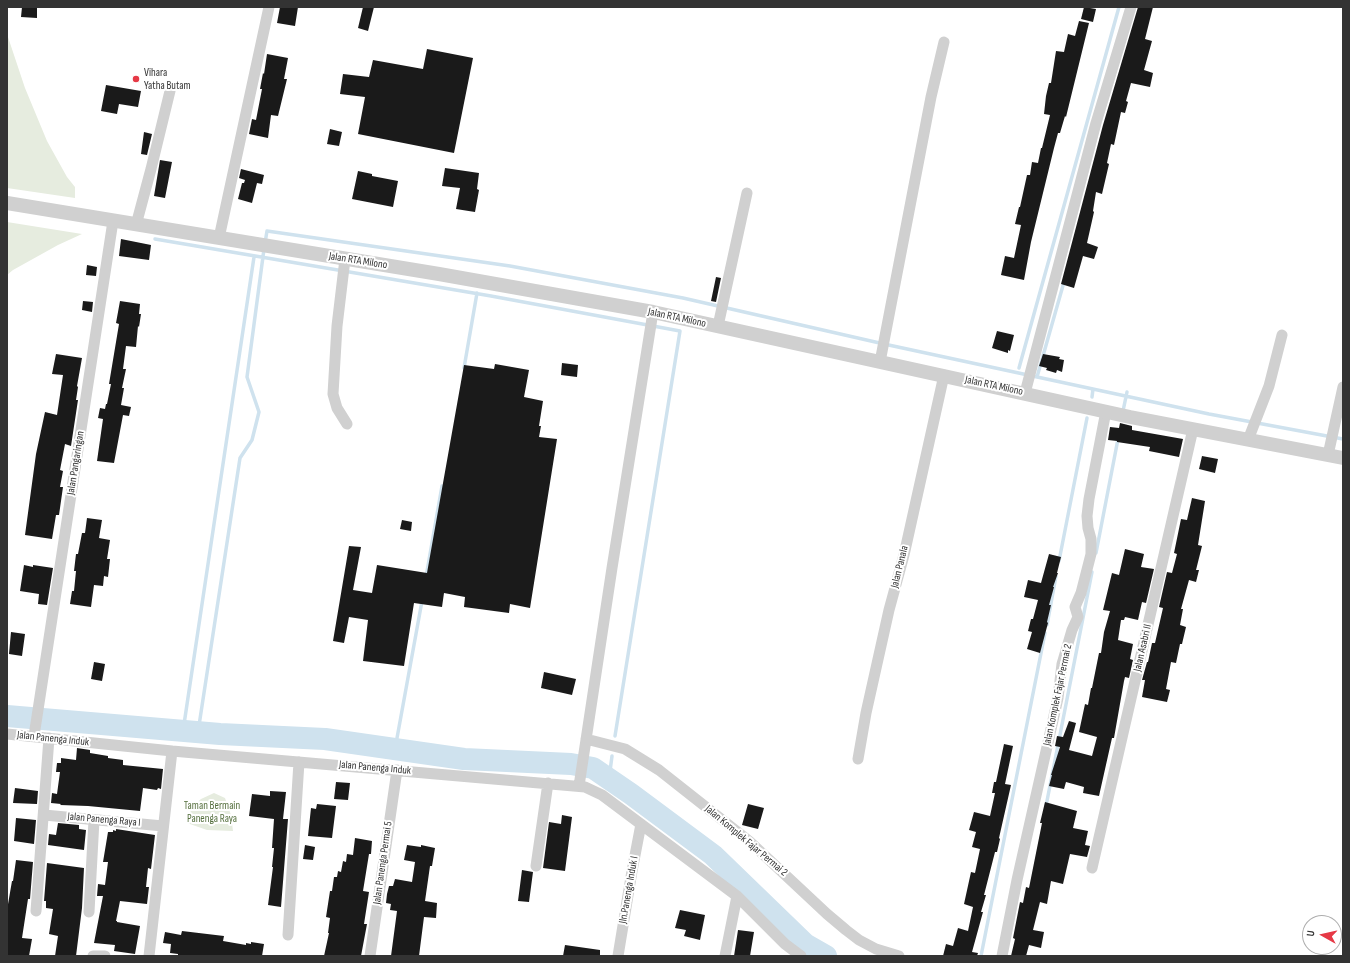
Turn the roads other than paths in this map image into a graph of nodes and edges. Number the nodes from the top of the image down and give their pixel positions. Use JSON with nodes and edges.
{"nodes":[{"id":1,"x":269,"y":7,"type":"edge"},
{"id":2,"x":1132,"y":7,"type":"edge"},
{"id":3,"x":944,"y":42,"type":"dead end"},
{"id":4,"x":170,"y":91,"type":"dead end"},
{"id":5,"x":747,"y":193,"type":"dead end"},
{"id":6,"x":7,"y":202,"type":"edge"},
{"id":7,"x":113,"y":221,"type":"junction"},
{"id":8,"x":136,"y":225,"type":"junction"},
{"id":9,"x":219,"y":238,"type":"junction"},
{"id":10,"x":345,"y":259,"type":"junction"},
{"id":11,"x":653,"y":312,"type":"junction"},
{"id":12,"x":718,"y":326,"type":"junction"},
{"id":13,"x":1282,"y":336,"type":"dead end"},
{"id":14,"x":880,"y":362,"type":"junction"},
{"id":15,"x":944,"y":375,"type":"junction"},
{"id":16,"x":1343,"y":387,"type":"edge"},
{"id":17,"x":1025,"y":393,"type":"junction"},
{"id":18,"x":1106,"y":411,"type":"junction"},
{"id":19,"x":347,"y":424,"type":"dead end"},
{"id":20,"x":1193,"y":429,"type":"junction"},
{"id":21,"x":1248,"y":440,"type":"junction"},
{"id":22,"x":1328,"y":455,"type":"junction"},
{"id":23,"x":1343,"y":458,"type":"edge"},
{"id":24,"x":35,"y":732,"type":"junction"},
{"id":25,"x":7,"y":734,"type":"edge"},
{"id":26,"x":49,"y":738,"type":"junction"},
{"id":27,"x":586,"y":739,"type":"junction"},
{"id":28,"x":172,"y":751,"type":"junction"},
{"id":29,"x":858,"y":758,"type":"dead end"},
{"id":30,"x":299,"y":762,"type":"junction"},
{"id":31,"x":396,"y":770,"type":"junction"},
{"id":32,"x":579,"y":781,"type":"junction"},
{"id":33,"x":548,"y":783,"type":"junction"},
{"id":34,"x":44,"y":815,"type":"junction"},
{"id":35,"x":94,"y":820,"type":"junction"},
{"id":36,"x":641,"y":824,"type":"junction"},
{"id":37,"x":163,"y":826,"type":"junction"},
{"id":38,"x":536,"y":866,"type":"dead end"},
{"id":39,"x":1092,"y":868,"type":"dead end"},
{"id":40,"x":737,"y":896,"type":"junction"},
{"id":41,"x":36,"y":911,"type":"dead end"},
{"id":42,"x":89,"y":912,"type":"dead end"},
{"id":43,"x":288,"y":935,"type":"dead end"},
{"id":44,"x":93,"y":956,"type":"edge"},
{"id":45,"x":105,"y":956,"type":"edge"},
{"id":46,"x":149,"y":956,"type":"edge"},
{"id":47,"x":370,"y":956,"type":"edge"},
{"id":48,"x":618,"y":956,"type":"edge"},
{"id":49,"x":725,"y":956,"type":"edge"},
{"id":50,"x":801,"y":956,"type":"edge"},
{"id":51,"x":899,"y":956,"type":"edge"},
{"id":52,"x":1002,"y":956,"type":"edge"}],
"edges":[{"from":1,"to":9,"type":"street"},
{"from":2,"to":17,"type":"street"},
{"from":3,"to":14,"type":"street"},
{"from":4,"to":8,"type":"street"},
{"from":5,"to":12,"type":"street"},
{"from":6,"to":7,"type":"street","name":"Jalan RTA Milono"},
{"from":7,"to":8,"type":"street","name":"Jalan RTA Milono"},
{"from":7,"to":24,"type":"street","name":"Jalan Pangaringan"},
{"from":8,"to":9,"type":"street","name":"Jalan RTA Milono"},
{"from":9,"to":10,"type":"street","name":"Jalan RTA Milono"},
{"from":10,"to":11,"type":"street","name":"Jalan RTA Milono"},
{"from":10,"to":19,"type":"street"},
{"from":11,"to":12,"type":"street","name":"Jalan RTA Milono"},
{"from":11,"to":27,"type":"street"},
{"from":12,"to":14,"type":"street","name":"Jalan RTA Milono"},
{"from":13,"to":21,"type":"street"},
{"from":14,"to":15,"type":"street","name":"Jalan RTA Milono"},
{"from":15,"to":17,"type":"street","name":"Jalan RTA Milono"},
{"from":15,"to":29,"type":"street","name":"Jalan Panala"},
{"from":16,"to":22,"type":"street"},
{"from":17,"to":18,"type":"street","name":"Jalan RTA Milono"},
{"from":18,"to":20,"type":"street","name":"Jalan RTA Milono"},
{"from":18,"to":52,"type":"street","name":"Jalan Komplek Fajar Permai 2"},
{"from":20,"to":21,"type":"street","name":"Jalan RTA Milono"},
{"from":20,"to":39,"type":"street","name":"Jalan Asabri II"},
{"from":21,"to":22,"type":"street","name":"Jalan RTA Milono"},
{"from":22,"to":23,"type":"street","name":"Jalan RTA Milono"},
{"from":24,"to":25,"type":"street","name":"Jalan Panenga Induk"},
{"from":24,"to":26,"type":"street","name":"Jalan Panenga Induk"},
{"from":26,"to":28,"type":"street","name":"Jalan Panenga Induk"},
{"from":26,"to":34,"type":"street"},
{"from":27,"to":32,"type":"street"},
{"from":27,"to":51,"type":"street","name":"Jalan Komplek Fajar Permai 2"},
{"from":28,"to":30,"type":"street","name":"Jalan Panenga Induk"},
{"from":28,"to":37,"type":"street"},
{"from":30,"to":31,"type":"street","name":"Jalan Panenga Induk"},
{"from":30,"to":43,"type":"street"},
{"from":31,"to":33,"type":"street","name":"Jalan Panenga Induk"},
{"from":31,"to":47,"type":"street","name":"Jalan Panenga Permai 5"},
{"from":32,"to":33,"type":"street","name":"Jalan Panenga Induk"},
{"from":32,"to":36,"type":"street","name":"Jalan Panenga Induk"},
{"from":33,"to":38,"type":"street"},
{"from":34,"to":35,"type":"street","name":"Jalan Panenga Raya I"},
{"from":34,"to":41,"type":"street"},
{"from":35,"to":37,"type":"street","name":"Jalan Panenga Raya I"},
{"from":35,"to":42,"type":"street"},
{"from":36,"to":40,"type":"street","name":"Jalan Panenga Induk"},
{"from":36,"to":48,"type":"street","name":"Jln.Panenga Induk I"},
{"from":37,"to":46,"type":"street"},
{"from":40,"to":49,"type":"street"},
{"from":40,"to":50,"type":"street","name":"Jalan Panenga Induk"},
{"from":44,"to":45,"type":"street"}]}
